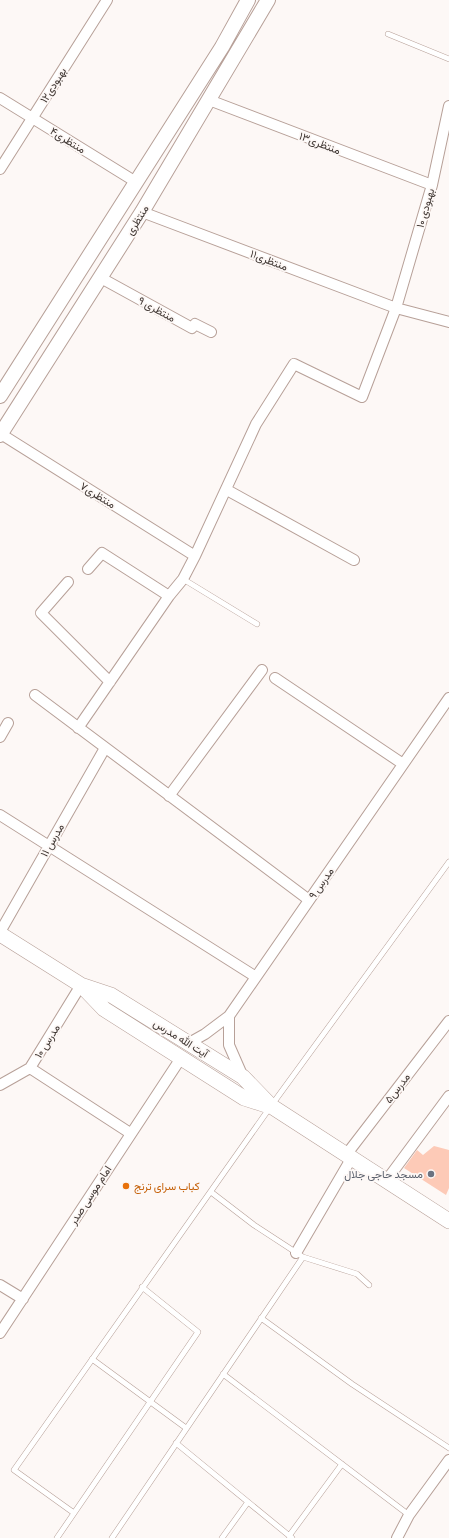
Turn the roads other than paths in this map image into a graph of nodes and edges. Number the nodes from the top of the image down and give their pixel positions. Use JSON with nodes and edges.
{"nodes":[{"id":1,"x":107,"y":0,"type":"edge"},
{"id":2,"x":248,"y":0,"type":"edge"},
{"id":3,"x":268,"y":0,"type":"edge"},
{"id":4,"x":388,"y":34,"type":"dead end"},
{"id":5,"x":222,"y":47,"type":"junction"},
{"id":6,"x":236,"y":56,"type":"junction"},
{"id":7,"x":449,"y":59,"type":"edge"},
{"id":8,"x":0,"y":98,"type":"edge"},
{"id":9,"x":209,"y":100,"type":"junction"},
{"id":10,"x":449,"y":106,"type":"edge"},
{"id":11,"x":32,"y":118,"type":"junction"},
{"id":12,"x":0,"y":169,"type":"edge"},
{"id":13,"x":136,"y":182,"type":"junction"},
{"id":14,"x":432,"y":185,"type":"junction"},
{"id":15,"x":142,"y":212,"type":"junction"},
{"id":16,"x":101,"y":278,"type":"junction"},
{"id":17,"x":396,"y":308,"type":"junction"},
{"id":18,"x":449,"y":322,"type":"edge"},
{"id":19,"x":211,"y":332,"type":"dead end"},
{"id":20,"x":0,"y":396,"type":"edge"},
{"id":21,"x":0,"y":435,"type":"edge"},
{"id":22,"x":227,"y":490,"type":"junction"},
{"id":23,"x":195,"y":556,"type":"junction"},
{"id":24,"x":354,"y":560,"type":"dead end"},
{"id":25,"x":88,"y":569,"type":"dead end"},
{"id":26,"x":183,"y":579,"type":"junction"},
{"id":27,"x":68,"y":582,"type":"dead end"},
{"id":28,"x":169,"y":596,"type":"junction"},
{"id":29,"x":257,"y":624,"type":"dead end"},
{"id":30,"x":262,"y":670,"type":"dead end"},
{"id":31,"x":275,"y":678,"type":"dead end"},
{"id":32,"x":110,"y":682,"type":"junction"},
{"id":33,"x":35,"y":695,"type":"dead end"},
{"id":34,"x":449,"y":698,"type":"edge"},
{"id":35,"x":8,"y":723,"type":"dead end"},
{"id":36,"x":78,"y":728,"type":"junction"},
{"id":37,"x":0,"y":737,"type":"edge"},
{"id":38,"x":106,"y":748,"type":"junction"},
{"id":39,"x":403,"y":764,"type":"junction"},
{"id":40,"x":169,"y":796,"type":"junction"},
{"id":41,"x":0,"y":815,"type":"edge"},
{"id":42,"x":49,"y":846,"type":"junction"},
{"id":43,"x":449,"y":862,"type":"edge"},
{"id":44,"x":309,"y":900,"type":"junction"},
{"id":45,"x":0,"y":933,"type":"edge"},
{"id":46,"x":256,"y":977,"type":"junction"},
{"id":47,"x":81,"y":985,"type":"junction"},
{"id":48,"x":229,"y":1016,"type":"junction"},
{"id":49,"x":449,"y":1021,"type":"edge"},
{"id":50,"x":189,"y":1043,"type":"junction"},
{"id":51,"x":180,"y":1058,"type":"junction"},
{"id":52,"x":30,"y":1068,"type":"junction"},
{"id":53,"x":243,"y":1077,"type":"junction"},
{"id":54,"x":1,"y":1083,"type":"edge"},
{"id":55,"x":449,"y":1096,"type":"edge"},
{"id":56,"x":271,"y":1106,"type":"junction"},
{"id":57,"x":130,"y":1133,"type":"junction"},
{"id":58,"x":348,"y":1157,"type":"junction"},
{"id":59,"x":386,"y":1181,"type":"junction"},
{"id":60,"x":210,"y":1192,"type":"junction"},
{"id":61,"x":449,"y":1221,"type":"edge"},
{"id":62,"x":300,"y":1255,"type":"junction"},
{"id":63,"x":0,"y":1285,"type":"edge"},
{"id":64,"x":369,"y":1285,"type":"dead end"},
{"id":65,"x":142,"y":1287,"type":"junction"},
{"id":66,"x":23,"y":1299,"type":"junction"},
{"id":67,"x":261,"y":1318,"type":"junction"},
{"id":68,"x":0,"y":1333,"type":"edge"},
{"id":69,"x":92,"y":1359,"type":"junction"},
{"id":70,"x":223,"y":1374,"type":"junction"},
{"id":71,"x":150,"y":1402,"type":"junction"},
{"id":72,"x":186,"y":1428,"type":"junction"},
{"id":73,"x":176,"y":1443,"type":"junction"},
{"id":74,"x":449,"y":1448,"type":"edge"},
{"id":75,"x":449,"y":1460,"type":"edge"},
{"id":76,"x":342,"y":1464,"type":"junction"},
{"id":77,"x":248,"y":1502,"type":"junction"},
{"id":78,"x":74,"y":1513,"type":"junction"},
{"id":79,"x":409,"y":1515,"type":"junction"},
{"id":80,"x":290,"y":1537,"type":"edge"},
{"id":81,"x":57,"y":1538,"type":"edge"},
{"id":82,"x":112,"y":1538,"type":"edge"},
{"id":83,"x":222,"y":1538,"type":"edge"},
{"id":84,"x":397,"y":1538,"type":"edge"}],
"edges":[{"from":1,"to":11,"type":"street","name":"بهبودی۱۲"},
{"from":2,"to":5,"type":"street","name":"منتظری"},
{"from":3,"to":6,"type":"street","name":"منتظری"},
{"from":4,"to":7,"type":"lane"},
{"from":5,"to":6,"type":"street"},
{"from":5,"to":13,"type":"street","name":"منتظری"},
{"from":6,"to":9,"type":"street","name":"منتظری"},
{"from":8,"to":11,"type":"street","name":"منتظری۴"},
{"from":9,"to":14,"type":"street","name":"منتظری۱۳"},
{"from":9,"to":15,"type":"street","name":"منتظری"},
{"from":10,"to":14,"type":"street","name":"بهبودی ۱۰"},
{"from":11,"to":12,"type":"street","name":"بهبودی۱۲"},
{"from":11,"to":13,"type":"street","name":"منتظری۴"},
{"from":13,"to":20,"type":"street","name":"منتظری"},
{"from":14,"to":17,"type":"street","name":"بهبودی ۱۰"},
{"from":15,"to":16,"type":"street","name":"منتظری"},
{"from":15,"to":17,"type":"street","name":"منتظری۱۱"},
{"from":16,"to":19,"type":"street","name":"منتظری ۹"},
{"from":16,"to":21,"type":"street","name":"منتظری"},
{"from":17,"to":18,"type":"street","name":"منتظری۱۱"},
{"from":17,"to":22,"type":"street","name":"بهبودی ۱۰"},
{"from":21,"to":23,"type":"street","name":"منتظری۷"},
{"from":22,"to":23,"type":"street"},
{"from":22,"to":24,"type":"street"},
{"from":23,"to":26,"type":"street"},
{"from":25,"to":28,"type":"street"},
{"from":26,"to":28,"type":"street"},
{"from":26,"to":29,"type":"lane"},
{"from":27,"to":32,"type":"street"},
{"from":28,"to":32,"type":"street"},
{"from":30,"to":40,"type":"street"},
{"from":31,"to":39,"type":"street"},
{"from":32,"to":36,"type":"street"},
{"from":33,"to":36,"type":"street"},
{"from":34,"to":39,"type":"street","name":"مدرس ۹"},
{"from":35,"to":37,"type":"street"},
{"from":36,"to":38,"type":"street"},
{"from":38,"to":40,"type":"street"},
{"from":38,"to":42,"type":"street","name":"مدرس ۱۱"},
{"from":39,"to":44,"type":"street","name":"مدرس ۹"},
{"from":40,"to":44,"type":"street"},
{"from":41,"to":42,"type":"street"},
{"from":42,"to":45,"type":"street","name":"مدرس ۱۱"},
{"from":42,"to":46,"type":"street"},
{"from":43,"to":56,"type":"lane"},
{"from":44,"to":46,"type":"street","name":"مدرس ۹"},
{"from":45,"to":47,"type":"main road","name":"آیت الله مدرس"},
{"from":46,"to":48,"type":"street","name":"مدرس ۹"},
{"from":47,"to":50,"type":"main road","name":"آیت الله مدرس"},
{"from":47,"to":51,"type":"main road","name":"آیت الله مدرس"},
{"from":47,"to":52,"type":"street","name":"مدرس ۱۰"},
{"from":48,"to":50,"type":"street"},
{"from":48,"to":53,"type":"street"},
{"from":49,"to":58,"type":"street","name":"مدرس۵"},
{"from":50,"to":53,"type":"main road","name":"آیت الله مدرس"},
{"from":51,"to":56,"type":"main road","name":"آیت الله مدرس"},
{"from":51,"to":57,"type":"street","name":"امام موسی صدر"},
{"from":52,"to":54,"type":"street","name":"مدرس ۱۰"},
{"from":52,"to":57,"type":"street"},
{"from":53,"to":56,"type":"main road","name":"آیت الله مدرس"},
{"from":55,"to":59,"type":"street"},
{"from":56,"to":58,"type":"main road","name":"آیت الله مدرس"},
{"from":56,"to":60,"type":"lane"},
{"from":57,"to":66,"type":"street","name":"امام موسی صدر"},
{"from":58,"to":59,"type":"main road","name":"آیت الله مدرس"},
{"from":58,"to":62,"type":"street","name":"مدرس۵"},
{"from":59,"to":61,"type":"main road","name":"آیت الله مدرس"},
{"from":60,"to":62,"type":"lane"},
{"from":60,"to":65,"type":"lane"},
{"from":62,"to":64,"type":"lane"},
{"from":62,"to":67,"type":"lane"},
{"from":63,"to":66,"type":"street"},
{"from":65,"to":69,"type":"lane"},
{"from":65,"to":71,"type":"lane"},
{"from":66,"to":68,"type":"street","name":"امام موسی صدر"},
{"from":67,"to":70,"type":"lane"},
{"from":67,"to":74,"type":"lane"},
{"from":69,"to":71,"type":"lane"},
{"from":69,"to":78,"type":"lane"},
{"from":70,"to":72,"type":"lane"},
{"from":70,"to":76,"type":"lane"},
{"from":71,"to":72,"type":"lane"},
{"from":71,"to":78,"type":"lane"},
{"from":72,"to":73,"type":"lane"},
{"from":73,"to":77,"type":"lane"},
{"from":73,"to":82,"type":"lane"},
{"from":75,"to":79,"type":"street"},
{"from":76,"to":79,"type":"lane"},
{"from":76,"to":80,"type":"lane"},
{"from":77,"to":80,"type":"lane"},
{"from":77,"to":83,"type":"lane"},
{"from":78,"to":81,"type":"lane"},
{"from":79,"to":84,"type":"street"}]}
